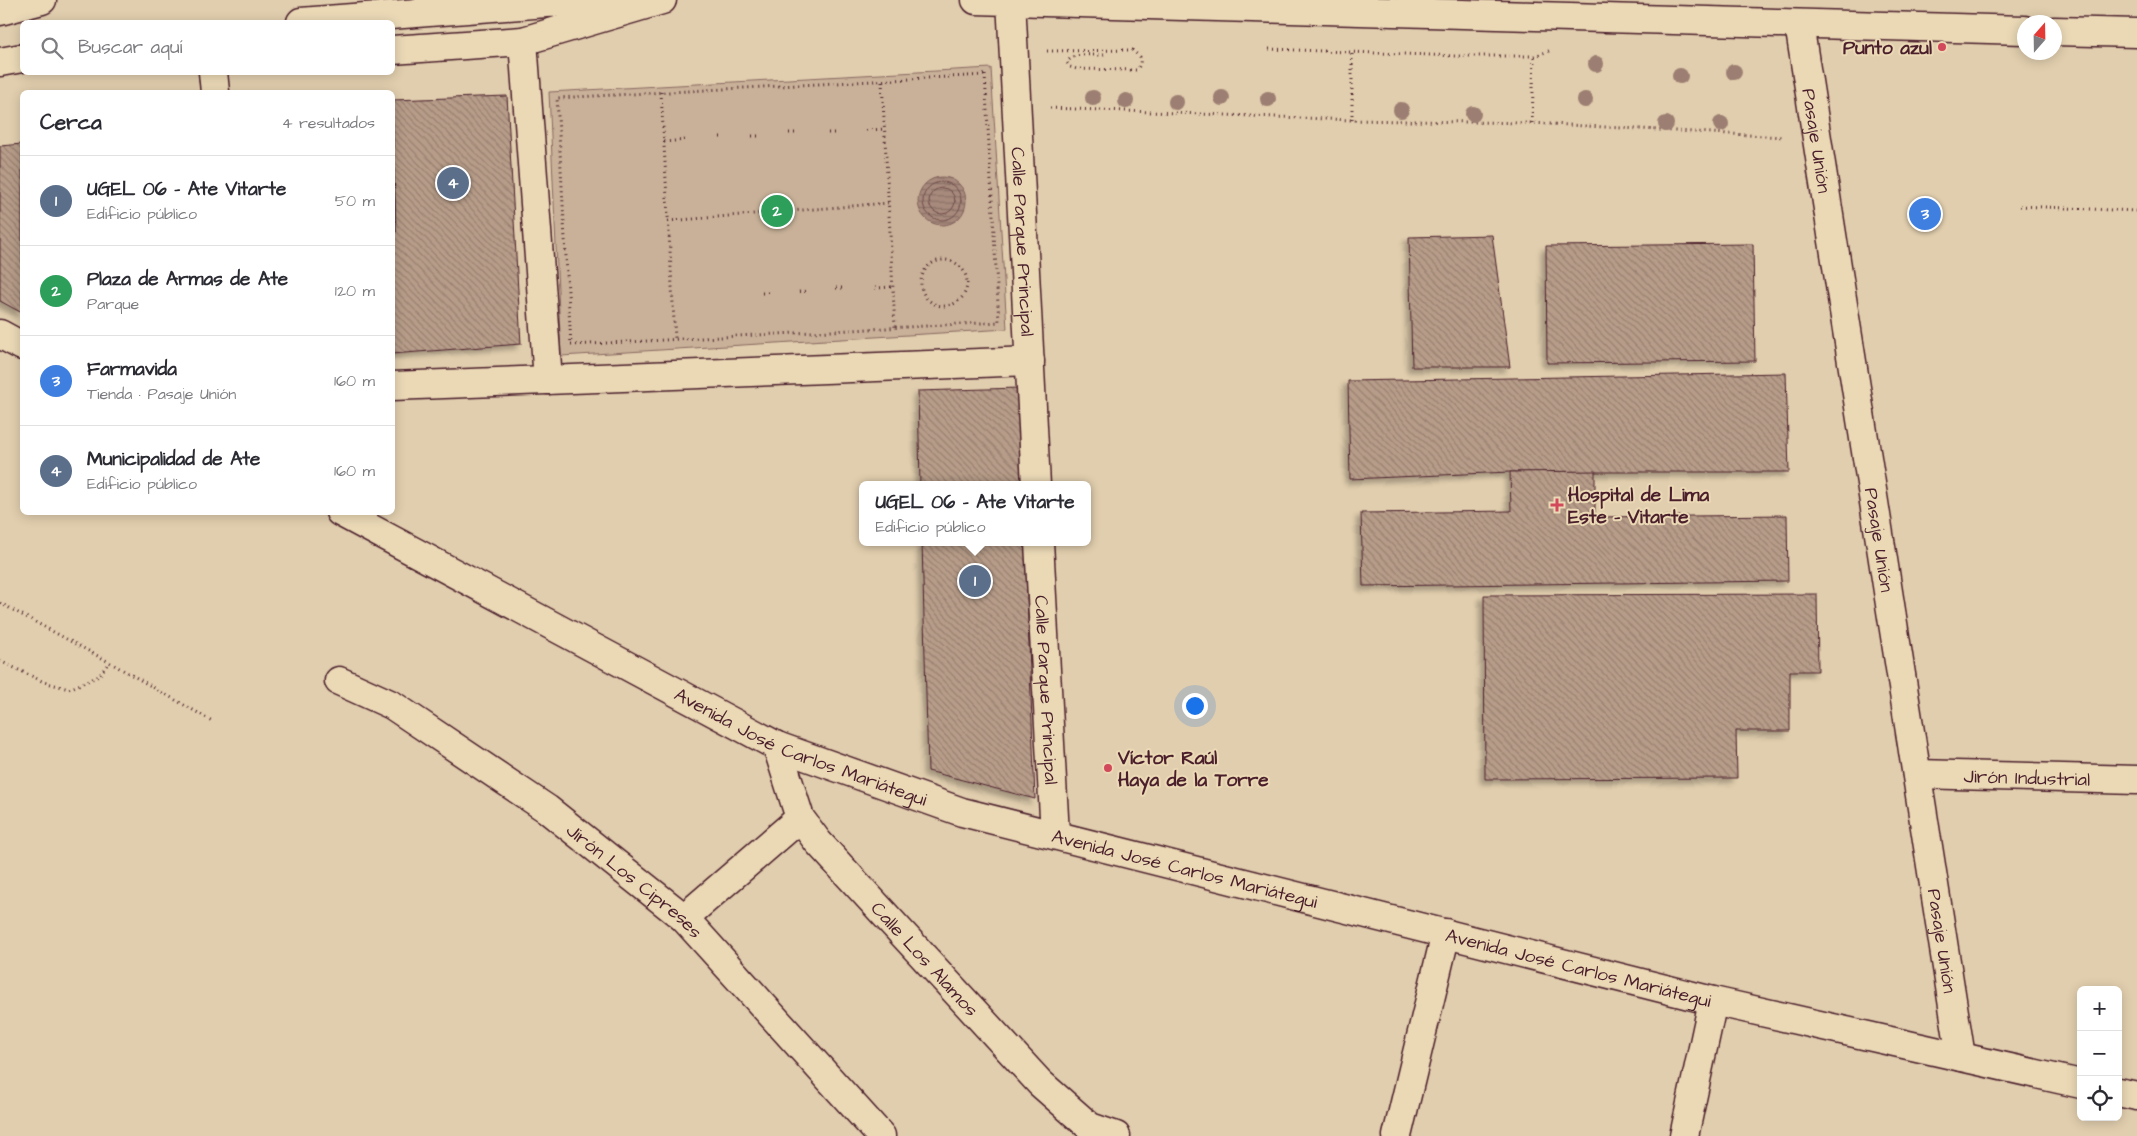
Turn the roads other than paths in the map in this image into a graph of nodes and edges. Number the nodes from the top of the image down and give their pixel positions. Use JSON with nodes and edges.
{"nodes":[{"id":1,"x":42,"y":0,"type":"edge"},
{"id":2,"x":626,"y":0,"type":"edge"},
{"id":3,"x":662,"y":0,"type":"edge"},
{"id":4,"x":976,"y":0,"type":"edge"},
{"id":5,"x":1011,"y":0,"type":"edge"},
{"id":6,"x":0,"y":11,"type":"edge"},
{"id":7,"x":327,"y":20,"type":"edge"},
{"id":8,"x":1800,"y":24,"type":"junction"},
{"id":9,"x":2017,"y":30,"type":"edge"},
{"id":10,"x":2062,"y":30,"type":"edge"},
{"id":11,"x":2137,"y":32,"type":"edge"},
{"id":12,"x":523,"y":41,"type":"junction"},
{"id":13,"x":395,"y":50,"type":"edge"},
{"id":14,"x":20,"y":58,"type":"edge"},
{"id":15,"x":0,"y":62,"type":"edge"},
{"id":16,"x":0,"y":66,"type":"edge"},
{"id":17,"x":20,"y":66,"type":"edge"},
{"id":18,"x":213,"y":75,"type":"edge"},
{"id":19,"x":215,"y":90,"type":"edge"},
{"id":20,"x":0,"y":334,"type":"edge"},
{"id":21,"x":20,"y":345,"type":"edge"},
{"id":22,"x":1030,"y":361,"type":"junction"},
{"id":23,"x":548,"y":380,"type":"junction"},
{"id":24,"x":395,"y":386,"type":"edge"},
{"id":25,"x":1036,"y":481,"type":"edge"},
{"id":26,"x":346,"y":515,"type":"edge"},
{"id":27,"x":1039,"y":546,"type":"edge"},
{"id":28,"x":339,"y":681,"type":"dead end"},
{"id":29,"x":777,"y":746,"type":"junction"},
{"id":30,"x":1917,"y":774,"type":"junction"},
{"id":31,"x":2137,"y":780,"type":"edge"},
{"id":32,"x":800,"y":818,"type":"junction"},
{"id":33,"x":1055,"y":835,"type":"junction"},
{"id":34,"x":684,"y":918,"type":"junction"},
{"id":35,"x":1446,"y":933,"type":"junction"},
{"id":36,"x":1713,"y":1001,"type":"junction"},
{"id":37,"x":1961,"y":1057,"type":"junction"},
{"id":38,"x":2077,"y":1083,"type":"edge"},
{"id":39,"x":2122,"y":1093,"type":"edge"},
{"id":40,"x":2137,"y":1096,"type":"edge"},
{"id":41,"x":881,"y":1136,"type":"edge"},
{"id":42,"x":1116,"y":1136,"type":"edge"},
{"id":43,"x":1397,"y":1136,"type":"edge"},
{"id":44,"x":1684,"y":1136,"type":"edge"}],
"edges":[{"from":1,"to":6,"type":"street"},
{"from":2,"to":7,"type":"street"},
{"from":3,"to":12,"type":"street"},
{"from":4,"to":5,"type":"street"},
{"from":5,"to":8,"type":"street"},
{"from":5,"to":22,"type":"street","name":"Calle Parque Principal"},
{"from":8,"to":9,"type":"street"},
{"from":8,"to":30,"type":"street","name":"Pasaje Unión"},
{"from":10,"to":11,"type":"street"},
{"from":12,"to":13,"type":"street"},
{"from":12,"to":23,"type":"street"},
{"from":14,"to":15,"type":"street"},
{"from":16,"to":17,"type":"street"},
{"from":18,"to":19,"type":"street"},
{"from":20,"to":21,"type":"street"},
{"from":22,"to":23,"type":"street"},
{"from":22,"to":25,"type":"street","name":"Calle Parque Principal"},
{"from":23,"to":24,"type":"street"},
{"from":26,"to":29,"type":"street","name":"Avenida José Carlos Mariátegui"},
{"from":27,"to":33,"type":"street","name":"Calle Parque Principal"},
{"from":28,"to":34,"type":"street","name":"Jirón Los Cipreses"},
{"from":29,"to":32,"type":"street","name":"Calle Los Alamos"},
{"from":29,"to":33,"type":"street","name":"Avenida José Carlos Mariátegui"},
{"from":30,"to":31,"type":"street","name":"Jirón Industrial"},
{"from":30,"to":37,"type":"street","name":"Pasaje Unión"},
{"from":32,"to":34,"type":"street"},
{"from":32,"to":42,"type":"street","name":"Calle Los Alamos"},
{"from":33,"to":35,"type":"street","name":"Avenida José Carlos Mariátegui"},
{"from":34,"to":41,"type":"street","name":"Jirón Los Cipreses"},
{"from":35,"to":36,"type":"street","name":"Avenida José Carlos Mariátegui"},
{"from":35,"to":43,"type":"street"},
{"from":36,"to":37,"type":"street","name":"Avenida José Carlos Mariátegui"},
{"from":36,"to":44,"type":"street"},
{"from":37,"to":38,"type":"street","name":"Avenida José Carlos Mariátegui"},
{"from":39,"to":40,"type":"street"}]}
